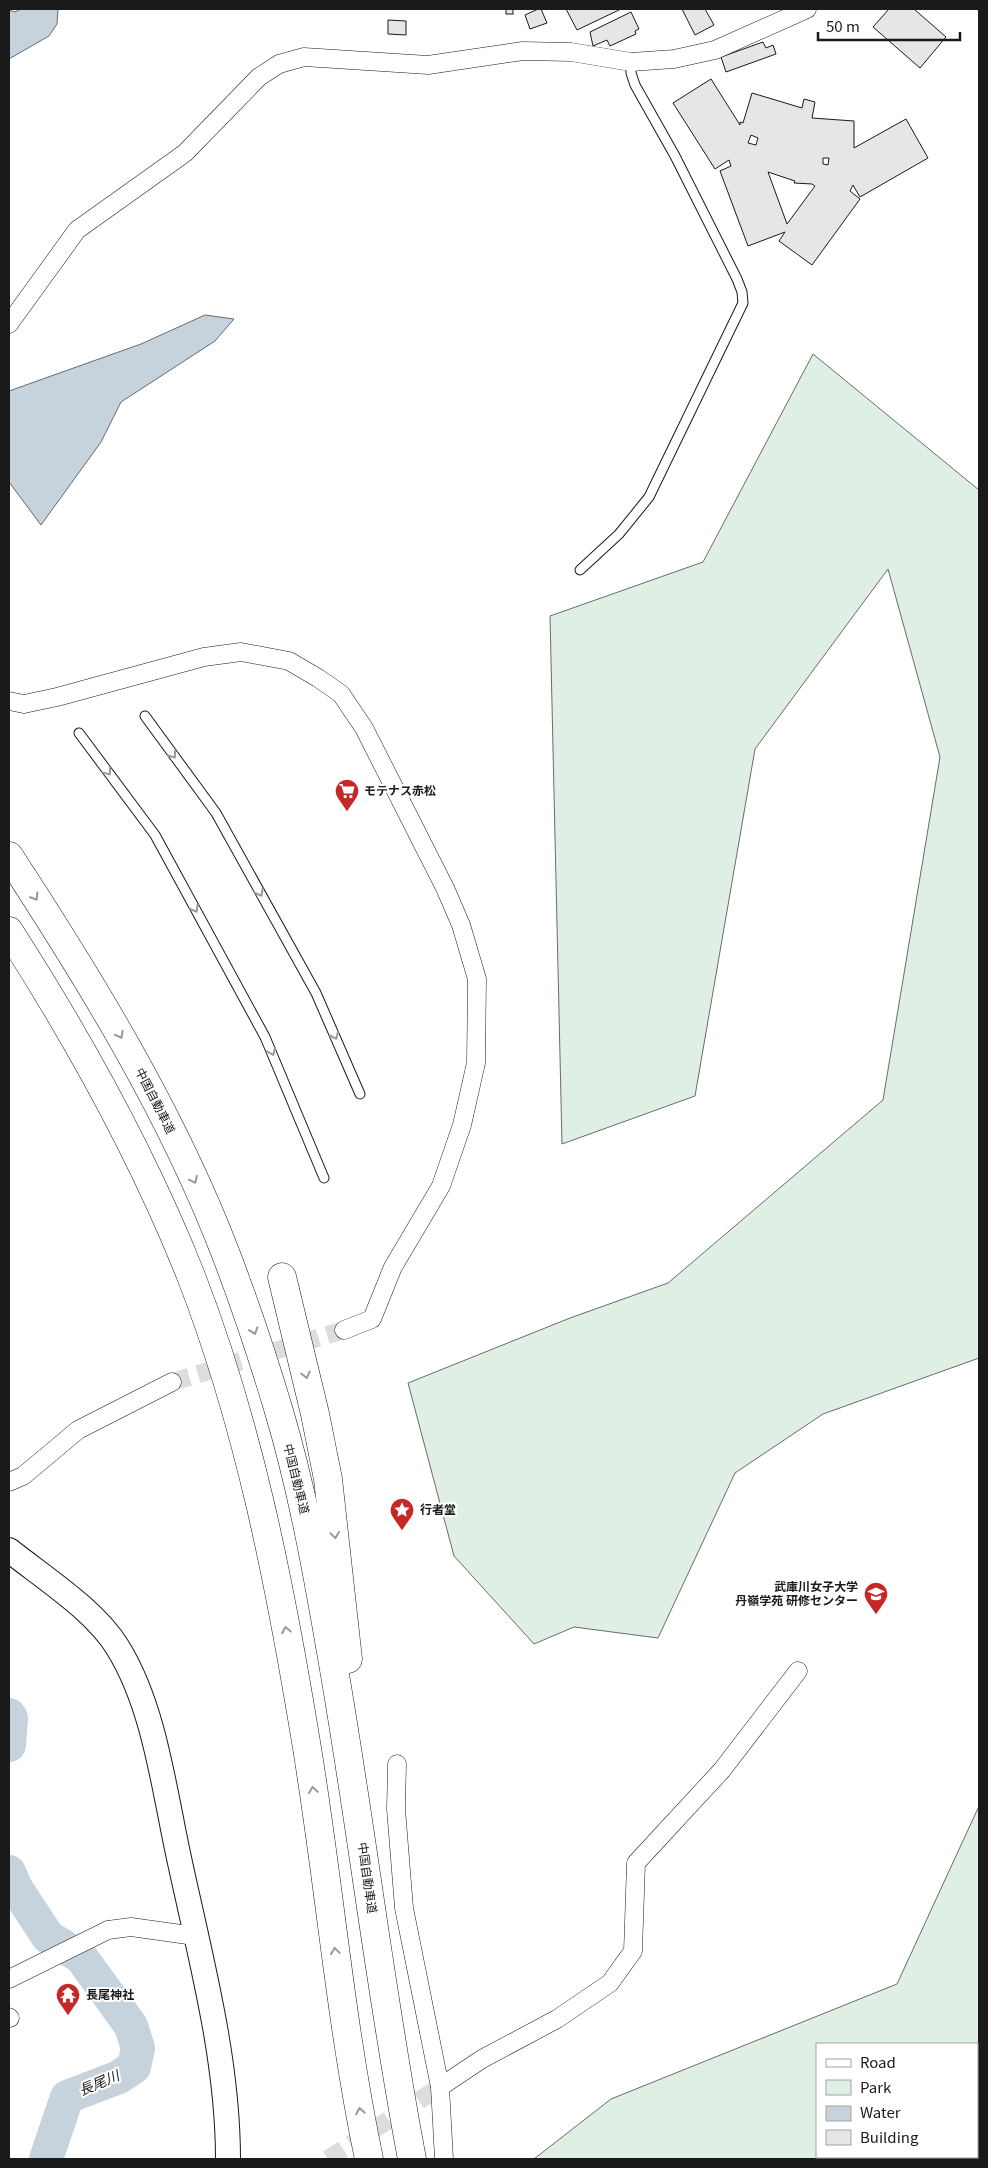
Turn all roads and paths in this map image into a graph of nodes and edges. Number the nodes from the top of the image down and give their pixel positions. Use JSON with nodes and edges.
{"nodes":[{"id":1,"x":806,"y":9,"type":"edge"},
{"id":2,"x":631,"y":62,"type":"junction"},
{"id":3,"x":9,"y":324,"type":"edge"},
{"id":4,"x":580,"y":570,"type":"dead end"},
{"id":5,"x":9,"y":701,"type":"edge"},
{"id":6,"x":145,"y":716,"type":"dead end"},
{"id":7,"x":78,"y":733,"type":"dead end"},
{"id":8,"x":9,"y":856,"type":"edge"},
{"id":9,"x":9,"y":931,"type":"edge"},
{"id":10,"x":360,"y":1094,"type":"dead end"},
{"id":11,"x":324,"y":1178,"type":"dead end"},
{"id":12,"x":282,"y":1277,"type":"dead end"},
{"id":13,"x":344,"y":1330,"type":"tunnel mouth"},
{"id":14,"x":172,"y":1382,"type":"tunnel mouth"},
{"id":15,"x":9,"y":1482,"type":"edge"},
{"id":16,"x":9,"y":1550,"type":"edge"},
{"id":17,"x":798,"y":1671,"type":"dead end"},
{"id":18,"x":397,"y":1764,"type":"dead end"},
{"id":19,"x":360,"y":1827,"type":"junction"},
{"id":20,"x":195,"y":1936,"type":"junction"},
{"id":21,"x":9,"y":1979,"type":"edge"},
{"id":22,"x":440,"y":2087,"type":"junction"},
{"id":23,"x":228,"y":2159,"type":"edge"},
{"id":24,"x":369,"y":2159,"type":"edge"},
{"id":25,"x":412,"y":2159,"type":"edge"},
{"id":26,"x":444,"y":2159,"type":"edge"}],
"edges":[{"from":1,"to":2,"type":"street"},
{"from":2,"to":3,"type":"street"},
{"from":2,"to":4,"type":"lane"},
{"from":5,"to":13,"type":"street"},
{"from":6,"to":10,"type":"lane","one_way":true},
{"from":7,"to":11,"type":"lane","one_way":true},
{"from":8,"to":19,"type":"highway","name":"中国自動車道","one_way":true},
{"from":24,"to":9,"type":"highway","one_way":true},
{"from":12,"to":19,"type":"highway","one_way":true},
{"from":14,"to":15,"type":"street"},
{"from":16,"to":20,"type":"street"},
{"from":17,"to":22,"type":"street"},
{"from":18,"to":22,"type":"street"},
{"from":19,"to":25,"type":"highway","name":"中国自動車道"},
{"from":20,"to":21,"type":"street"},
{"from":20,"to":23,"type":"street"},
{"from":22,"to":26,"type":"street"}]}
